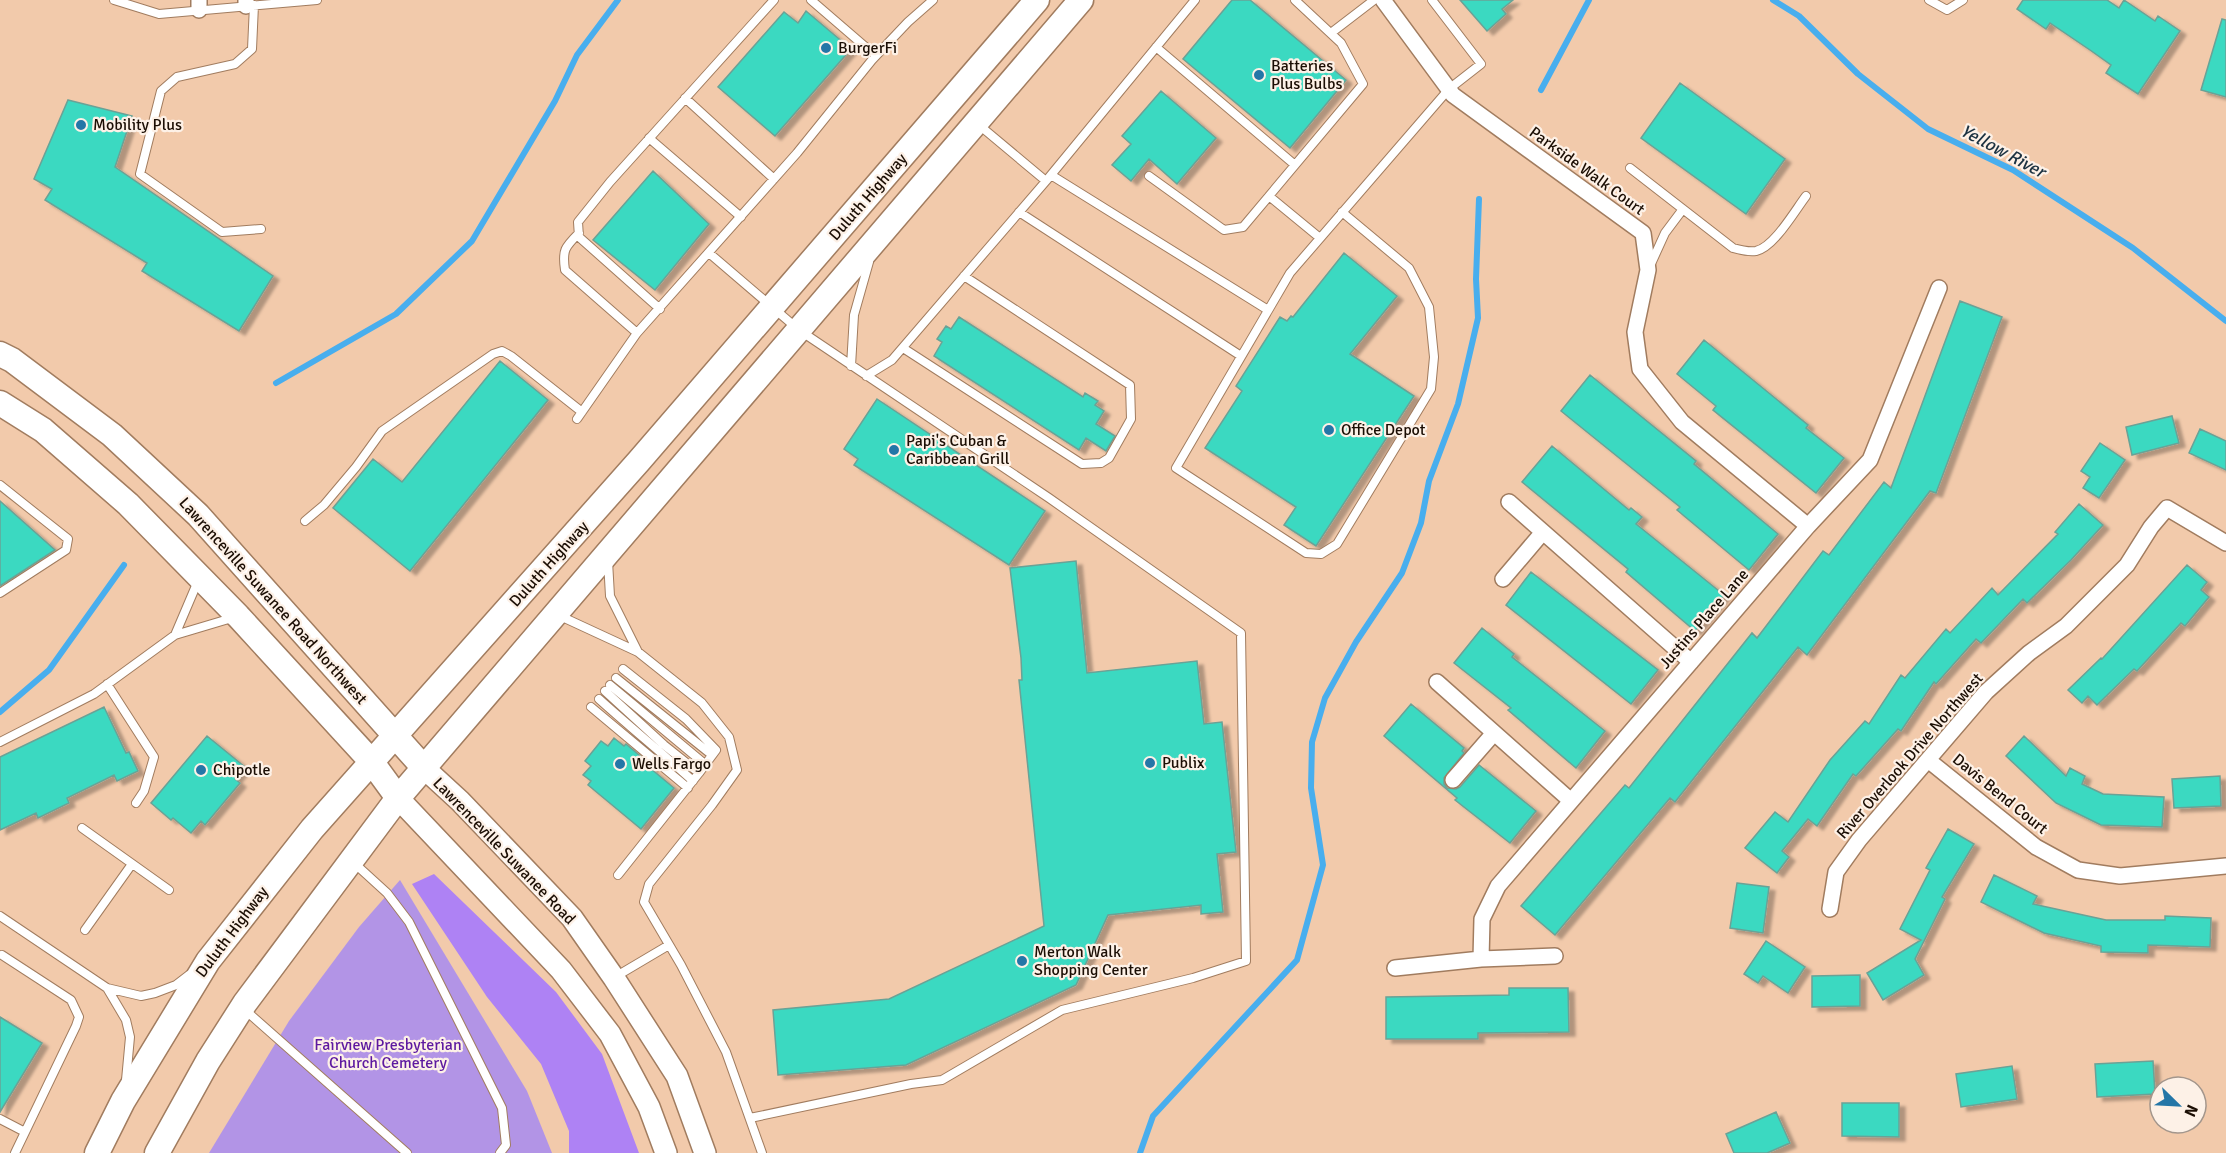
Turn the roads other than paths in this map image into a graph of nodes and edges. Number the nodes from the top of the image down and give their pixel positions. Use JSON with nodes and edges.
{"nodes":[{"id":1,"x":114,"y":0,"type":"edge"},
{"id":2,"x":318,"y":0,"type":"edge"},
{"id":3,"x":774,"y":0,"type":"edge"},
{"id":4,"x":811,"y":0,"type":"edge"},
{"id":5,"x":933,"y":0,"type":"edge"},
{"id":6,"x":1037,"y":0,"type":"edge"},
{"id":7,"x":1081,"y":0,"type":"edge"},
{"id":8,"x":1195,"y":0,"type":"edge"},
{"id":9,"x":1296,"y":0,"type":"edge"},
{"id":10,"x":1432,"y":0,"type":"edge"},
{"id":11,"x":1929,"y":0,"type":"edge"},
{"id":12,"x":1963,"y":0,"type":"edge"},
{"id":13,"x":1385,"y":1,"type":"edge"},
{"id":14,"x":249,"y":4,"type":"edge"},
{"id":15,"x":199,"y":5,"type":"edge"},
{"id":16,"x":1331,"y":33,"type":"junction"},
{"id":17,"x":1156,"y":47,"type":"junction"},
{"id":18,"x":876,"y":56,"type":"junction"},
{"id":19,"x":1449,"y":89,"type":"junction"},
{"id":20,"x":685,"y":98,"type":"junction"},
{"id":21,"x":976,"y":123,"type":"junction"},
{"id":22,"x":649,"y":138,"type":"junction"},
{"id":23,"x":1295,"y":165,"type":"junction"},
{"id":24,"x":1630,"y":168,"type":"dead end"},
{"id":25,"x":1149,"y":176,"type":"dead end"},
{"id":26,"x":1048,"y":178,"type":"junction"},
{"id":27,"x":774,"y":179,"type":"junction"},
{"id":28,"x":1269,"y":196,"type":"junction"},
{"id":29,"x":1806,"y":196,"type":"dead end"},
{"id":30,"x":1683,"y":209,"type":"junction"},
{"id":31,"x":1019,"y":212,"type":"junction"},
{"id":32,"x":1342,"y":212,"type":"junction"},
{"id":33,"x":741,"y":217,"type":"junction"},
{"id":34,"x":261,"y":229,"type":"dead end"},
{"id":35,"x":579,"y":233,"type":"junction"},
{"id":36,"x":1320,"y":238,"type":"junction"},
{"id":37,"x":876,"y":240,"type":"junction"},
{"id":38,"x":709,"y":253,"type":"junction"},
{"id":39,"x":1648,"y":270,"type":"junction"},
{"id":40,"x":964,"y":276,"type":"junction"},
{"id":41,"x":1939,"y":288,"type":"dead end"},
{"id":42,"x":774,"y":307,"type":"junction"},
{"id":43,"x":660,"y":309,"type":"junction"},
{"id":44,"x":1268,"y":310,"type":"junction"},
{"id":45,"x":799,"y":330,"type":"junction"},
{"id":46,"x":637,"y":333,"type":"junction"},
{"id":47,"x":903,"y":348,"type":"junction"},
{"id":48,"x":0,"y":354,"type":"edge"},
{"id":49,"x":1241,"y":356,"type":"junction"},
{"id":50,"x":851,"y":366,"type":"junction"},
{"id":51,"x":866,"y":376,"type":"junction"},
{"id":52,"x":0,"y":403,"type":"edge"},
{"id":53,"x":0,"y":485,"type":"edge"},
{"id":54,"x":1509,"y":502,"type":"dead end"},
{"id":55,"x":305,"y":521,"type":"dead end"},
{"id":56,"x":1808,"y":526,"type":"junction"},
{"id":57,"x":1543,"y":532,"type":"junction"},
{"id":58,"x":2226,"y":543,"type":"edge"},
{"id":59,"x":608,"y":552,"type":"junction"},
{"id":60,"x":200,"y":577,"type":"junction"},
{"id":61,"x":1503,"y":579,"type":"dead end"},
{"id":62,"x":0,"y":593,"type":"edge"},
{"id":63,"x":555,"y":614,"type":"junction"},
{"id":64,"x":238,"y":616,"type":"junction"},
{"id":65,"x":175,"y":635,"type":"junction"},
{"id":66,"x":638,"y":652,"type":"junction"},
{"id":67,"x":1691,"y":662,"type":"junction"},
{"id":68,"x":623,"y":669,"type":"dead end"},
{"id":69,"x":616,"y":678,"type":"dead end"},
{"id":70,"x":1437,"y":682,"type":"dead end"},
{"id":71,"x":107,"y":684,"type":"junction"},
{"id":72,"x":599,"y":699,"type":"dead end"},
{"id":73,"x":591,"y":707,"type":"dead end"},
{"id":74,"x":1494,"y":733,"type":"junction"},
{"id":75,"x":394,"y":735,"type":"junction"},
{"id":76,"x":0,"y":742,"type":"edge"},
{"id":77,"x":712,"y":755,"type":"junction"},
{"id":78,"x":1928,"y":760,"type":"junction"},
{"id":79,"x":371,"y":761,"type":"junction"},
{"id":80,"x":706,"y":765,"type":"junction"},
{"id":81,"x":424,"y":768,"type":"junction"},
{"id":82,"x":699,"y":773,"type":"junction"},
{"id":83,"x":1453,"y":780,"type":"dead end"},
{"id":84,"x":690,"y":784,"type":"junction"},
{"id":85,"x":398,"y":798,"type":"junction"},
{"id":86,"x":1572,"y":801,"type":"junction"},
{"id":87,"x":136,"y":803,"type":"dead end"},
{"id":88,"x":82,"y":828,"type":"dead end"},
{"id":89,"x":352,"y":861,"type":"junction"},
{"id":90,"x":132,"y":864,"type":"junction"},
{"id":91,"x":2226,"y":866,"type":"edge"},
{"id":92,"x":618,"y":875,"type":"dead end"},
{"id":93,"x":169,"y":890,"type":"dead end"},
{"id":94,"x":1830,"y":909,"type":"dead end"},
{"id":95,"x":0,"y":916,"type":"edge"},
{"id":96,"x":85,"y":930,"type":"dead end"},
{"id":97,"x":669,"y":945,"type":"junction"},
{"id":98,"x":2,"y":955,"type":"dead end"},
{"id":99,"x":1555,"y":956,"type":"dead end"},
{"id":100,"x":1481,"y":959,"type":"junction"},
{"id":101,"x":208,"y":961,"type":"junction"},
{"id":102,"x":1395,"y":968,"type":"dead end"},
{"id":103,"x":614,"y":978,"type":"junction"},
{"id":104,"x":107,"y":988,"type":"junction"},
{"id":105,"x":243,"y":1007,"type":"junction"},
{"id":106,"x":123,"y":1101,"type":"junction"},
{"id":107,"x":750,"y":1118,"type":"junction"},
{"id":108,"x":0,"y":1119,"type":"edge"},
{"id":109,"x":25,"y":1132,"type":"junction"},
{"id":110,"x":15,"y":1153,"type":"edge"},
{"id":111,"x":97,"y":1153,"type":"edge"},
{"id":112,"x":157,"y":1153,"type":"edge"},
{"id":113,"x":407,"y":1153,"type":"edge"},
{"id":114,"x":500,"y":1153,"type":"edge"},
{"id":115,"x":666,"y":1153,"type":"edge"},
{"id":116,"x":705,"y":1153,"type":"edge"},
{"id":117,"x":762,"y":1153,"type":"edge"}],
"edges":[{"from":1,"to":15,"type":"lane"},
{"from":2,"to":14,"type":"lane"},
{"from":3,"to":20,"type":"lane"},
{"from":4,"to":18,"type":"lane"},
{"from":5,"to":18,"type":"lane"},
{"from":6,"to":42,"type":"main road","name":"Duluth Highway"},
{"from":7,"to":21,"type":"main road","name":"Duluth Highway"},
{"from":8,"to":17,"type":"lane"},
{"from":9,"to":16,"type":"lane"},
{"from":10,"to":19,"type":"lane"},
{"from":11,"to":12,"type":"lane"},
{"from":13,"to":16,"type":"lane"},
{"from":13,"to":19,"type":"street","name":"Parkside Walk Court"},
{"from":14,"to":15,"type":"lane"},
{"from":14,"to":34,"type":"lane"},
{"from":16,"to":23,"type":"lane"},
{"from":17,"to":23,"type":"lane"},
{"from":17,"to":26,"type":"lane"},
{"from":18,"to":27,"type":"lane"},
{"from":19,"to":32,"type":"lane"},
{"from":19,"to":39,"type":"street","name":"Parkside Walk Court"},
{"from":20,"to":22,"type":"lane"},
{"from":20,"to":27,"type":"lane"},
{"from":21,"to":26,"type":"lane"},
{"from":21,"to":37,"type":"main road","name":"Duluth Highway"},
{"from":22,"to":33,"type":"lane"},
{"from":22,"to":35,"type":"lane"},
{"from":23,"to":28,"type":"lane"},
{"from":24,"to":30,"type":"lane"},
{"from":25,"to":28,"type":"lane"},
{"from":26,"to":31,"type":"lane"},
{"from":26,"to":44,"type":"lane"},
{"from":27,"to":33,"type":"lane"},
{"from":28,"to":36,"type":"lane"},
{"from":29,"to":30,"type":"lane"},
{"from":30,"to":39,"type":"lane"},
{"from":31,"to":40,"type":"lane"},
{"from":31,"to":49,"type":"lane"},
{"from":32,"to":36,"type":"lane"},
{"from":32,"to":49,"type":"lane"},
{"from":33,"to":38,"type":"lane"},
{"from":35,"to":43,"type":"lane"},
{"from":35,"to":46,"type":"lane"},
{"from":36,"to":44,"type":"lane"},
{"from":37,"to":45,"type":"main road","name":"Duluth Highway"},
{"from":37,"to":50,"type":"lane"},
{"from":38,"to":42,"type":"lane"},
{"from":38,"to":43,"type":"lane"},
{"from":39,"to":56,"type":"street","name":"Parkside Walk Court"},
{"from":40,"to":47,"type":"lane"},
{"from":40,"to":47,"type":"lane"},
{"from":41,"to":56,"type":"street","name":"Justins Place Lane"},
{"from":42,"to":45,"type":"lane"},
{"from":42,"to":75,"type":"main road","name":"Duluth Highway"},
{"from":43,"to":46,"type":"lane"},
{"from":44,"to":49,"type":"lane"},
{"from":45,"to":50,"type":"lane"},
{"from":45,"to":59,"type":"main road","name":"Duluth Highway"},
{"from":46,"to":55,"type":"lane"},
{"from":47,"to":51,"type":"lane"},
{"from":48,"to":75,"type":"main road","name":"Lawrenceville Suwanee Road Northwest"},
{"from":50,"to":51,"type":"lane"},
{"from":51,"to":107,"type":"lane"},
{"from":52,"to":60,"type":"main road"},
{"from":53,"to":62,"type":"lane"},
{"from":54,"to":57,"type":"street"},
{"from":56,"to":67,"type":"street","name":"Justins Place Lane"},
{"from":57,"to":61,"type":"street"},
{"from":57,"to":67,"type":"street"},
{"from":58,"to":78,"type":"street","name":"River Overlook Drive Northwest"},
{"from":59,"to":63,"type":"main road","name":"Duluth Highway"},
{"from":59,"to":66,"type":"lane"},
{"from":60,"to":64,"type":"main road"},
{"from":60,"to":65,"type":"lane"},
{"from":63,"to":66,"type":"lane"},
{"from":63,"to":81,"type":"main road","name":"Duluth Highway"},
{"from":64,"to":65,"type":"lane"},
{"from":64,"to":79,"type":"main road"},
{"from":65,"to":71,"type":"lane"},
{"from":66,"to":97,"type":"lane"},
{"from":67,"to":86,"type":"street","name":"Justins Place Lane"},
{"from":68,"to":77,"type":"lane"},
{"from":69,"to":77,"type":"lane"},
{"from":70,"to":74,"type":"street"},
{"from":71,"to":76,"type":"lane"},
{"from":71,"to":87,"type":"lane"},
{"from":72,"to":84,"type":"lane"},
{"from":73,"to":84,"type":"lane"},
{"from":74,"to":83,"type":"street"},
{"from":74,"to":86,"type":"street"},
{"from":75,"to":79,"type":"main road","name":"Duluth Highway"},
{"from":75,"to":81,"type":"main road","name":"Lawrenceville Suwanee Road Northwest"},
{"from":77,"to":80,"type":"lane"},
{"from":78,"to":91,"type":"street","name":"Davis Bend Court"},
{"from":78,"to":94,"type":"street","name":"River Overlook Drive Northwest"},
{"from":79,"to":85,"type":"main road"},
{"from":79,"to":101,"type":"main road","name":"Duluth Highway"},
{"from":80,"to":82,"type":"lane"},
{"from":80,"to":82,"type":"lane"},
{"from":81,"to":85,"type":"main road","name":"Duluth Highway"},
{"from":81,"to":103,"type":"main road","name":"Lawrenceville Suwanee Road"},
{"from":82,"to":84,"type":"lane"},
{"from":84,"to":92,"type":"lane"},
{"from":85,"to":89,"type":"main road","name":"Duluth Highway"},
{"from":85,"to":115,"type":"main road"},
{"from":86,"to":100,"type":"street","name":"Justins Place Lane"},
{"from":88,"to":90,"type":"lane"},
{"from":89,"to":105,"type":"main road","name":"Duluth Highway"},
{"from":89,"to":114,"type":"lane"},
{"from":90,"to":93,"type":"lane"},
{"from":90,"to":96,"type":"lane"},
{"from":95,"to":104,"type":"lane"},
{"from":97,"to":103,"type":"lane"},
{"from":97,"to":107,"type":"lane"},
{"from":98,"to":109,"type":"lane"},
{"from":99,"to":100,"type":"street"},
{"from":100,"to":102,"type":"street"},
{"from":101,"to":104,"type":"lane"},
{"from":101,"to":106,"type":"main road","name":"Duluth Highway"},
{"from":103,"to":116,"type":"main road","name":"Lawrenceville Suwanee Road"},
{"from":104,"to":106,"type":"lane"},
{"from":105,"to":112,"type":"main road","name":"Duluth Highway"},
{"from":105,"to":113,"type":"lane"},
{"from":106,"to":111,"type":"main road","name":"Duluth Highway"},
{"from":107,"to":117,"type":"lane"},
{"from":108,"to":109,"type":"lane"},
{"from":109,"to":110,"type":"lane"}]}
